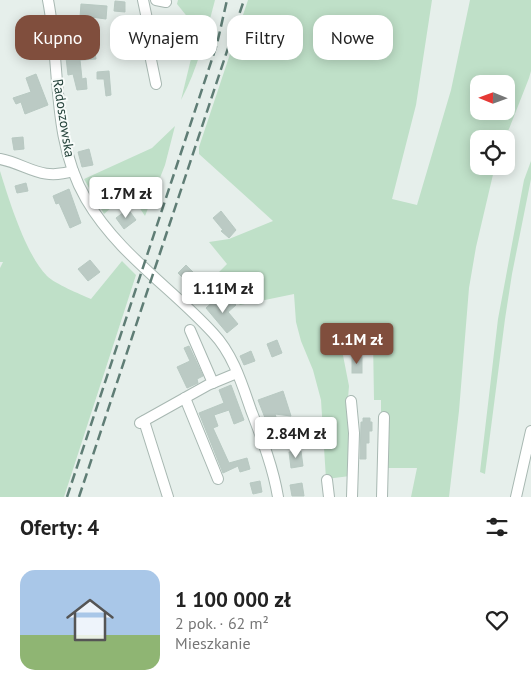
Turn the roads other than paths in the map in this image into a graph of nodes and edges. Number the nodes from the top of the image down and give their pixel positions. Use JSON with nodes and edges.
{"nodes":[{"id":1,"x":48,"y":0,"type":"edge"},
{"id":2,"x":143,"y":0,"type":"edge"},
{"id":3,"x":156,"y":0,"type":"edge"},
{"id":4,"x":166,"y":2,"type":"dead end"},
{"id":5,"x":156,"y":84,"type":"dead end"},
{"id":6,"x":0,"y":159,"type":"edge"},
{"id":7,"x":73,"y":170,"type":"junction"},
{"id":8,"x":190,"y":330,"type":"dead end"},
{"id":9,"x":237,"y":373,"type":"junction"},
{"id":10,"x":214,"y":383,"type":"junction"},
{"id":11,"x":185,"y":398,"type":"junction"},
{"id":12,"x":351,"y":400,"type":"dead end"},
{"id":13,"x":384,"y":417,"type":"dead end"},
{"id":14,"x":531,"y":432,"type":"edge"},
{"id":15,"x":218,"y":479,"type":"dead end"},
{"id":16,"x":327,"y":480,"type":"dead end"},
{"id":17,"x":168,"y":497,"type":"edge"},
{"id":18,"x":278,"y":497,"type":"edge"},
{"id":19,"x":329,"y":497,"type":"edge"},
{"id":20,"x":352,"y":497,"type":"edge"},
{"id":21,"x":382,"y":497,"type":"edge"},
{"id":22,"x":516,"y":497,"type":"edge"}],
"edges":[{"from":1,"to":7,"type":"street","name":"Radoszowska"},
{"from":2,"to":5,"type":"street"},
{"from":3,"to":4,"type":"street"},
{"from":6,"to":7,"type":"street"},
{"from":7,"to":9,"type":"street","name":"Radoszowska"},
{"from":8,"to":10,"type":"street"},
{"from":9,"to":10,"type":"street"},
{"from":9,"to":18,"type":"street","name":"Radoszowska"},
{"from":10,"to":11,"type":"street"},
{"from":11,"to":15,"type":"street"},
{"from":11,"to":17,"type":"street"},
{"from":12,"to":20,"type":"street"},
{"from":13,"to":21,"type":"street"},
{"from":14,"to":22,"type":"street"},
{"from":16,"to":19,"type":"street"}]}
